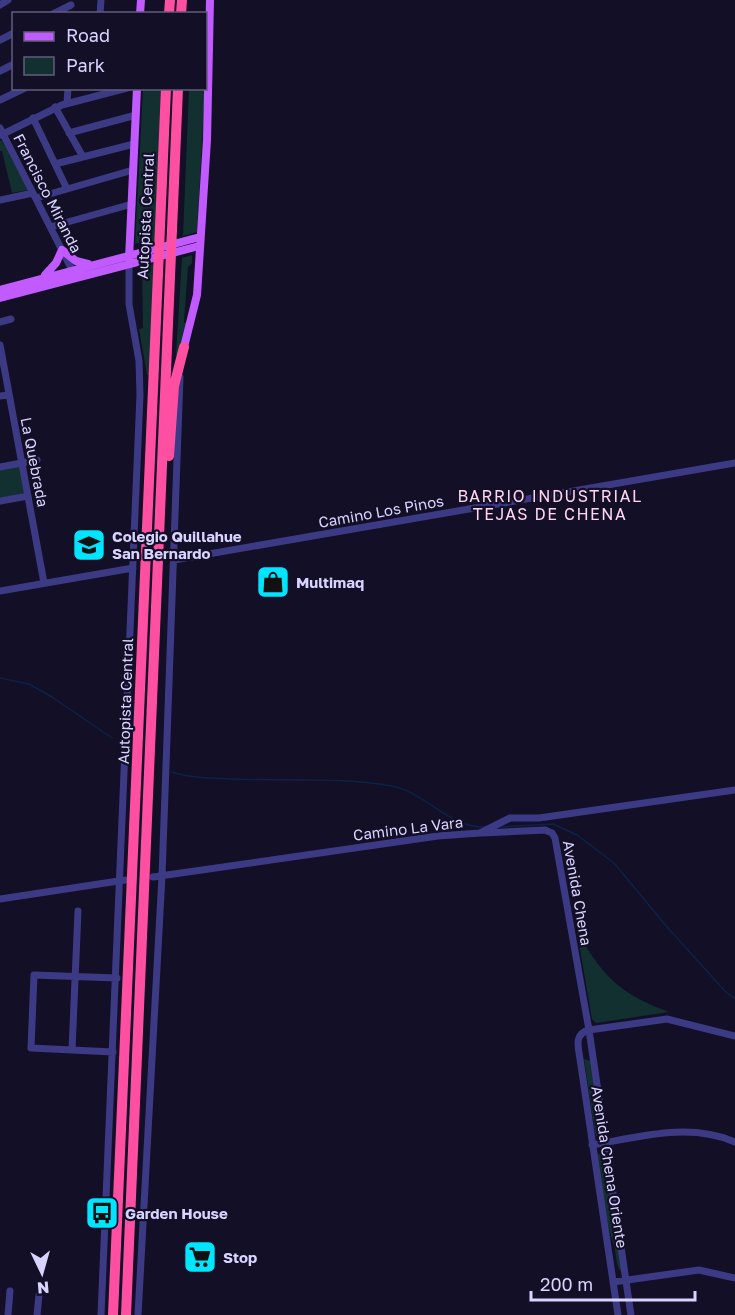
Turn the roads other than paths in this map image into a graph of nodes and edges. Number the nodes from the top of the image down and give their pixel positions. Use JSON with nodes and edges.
{"nodes":[{"id":1,"x":8,"y":0,"type":"edge"},
{"id":2,"x":210,"y":0,"type":"edge"},
{"id":3,"x":71,"y":2,"type":"edge"},
{"id":4,"x":0,"y":5,"type":"edge"},
{"id":5,"x":56,"y":12,"type":"edge"},
{"id":6,"x":20,"y":90,"type":"edge"},
{"id":7,"x":68,"y":90,"type":"edge"},
{"id":8,"x":112,"y":90,"type":"edge"},
{"id":9,"x":137,"y":90,"type":"edge"},
{"id":10,"x":166,"y":90,"type":"edge"},
{"id":11,"x":178,"y":90,"type":"edge"},
{"id":12,"x":97,"y":92,"type":"edge"},
{"id":13,"x":0,"y":100,"type":"edge"},
{"id":14,"x":67,"y":103,"type":"junction"},
{"id":15,"x":56,"y":107,"type":"junction"},
{"id":16,"x":136,"y":115,"type":"junction"},
{"id":17,"x":33,"y":118,"type":"junction"},
{"id":18,"x":1,"y":132,"type":"edge"},
{"id":19,"x":69,"y":133,"type":"junction"},
{"id":20,"x":135,"y":144,"type":"junction"},
{"id":21,"x":83,"y":157,"type":"junction"},
{"id":22,"x":55,"y":164,"type":"junction"},
{"id":23,"x":133,"y":170,"type":"junction"},
{"id":24,"x":67,"y":189,"type":"junction"},
{"id":25,"x":34,"y":196,"type":"junction"},
{"id":26,"x":0,"y":200,"type":"edge"},
{"id":27,"x":132,"y":204,"type":"junction"},
{"id":28,"x":50,"y":227,"type":"junction"},
{"id":29,"x":196,"y":242,"type":"junction"},
{"id":30,"x":62,"y":250,"type":"junction"},
{"id":31,"x":129,"y":259,"type":"junction"},
{"id":32,"x":92,"y":265,"type":"junction"},
{"id":33,"x":72,"y":270,"type":"junction"},
{"id":34,"x":80,"y":276,"type":"junction"},
{"id":35,"x":41,"y":278,"type":"junction"},
{"id":36,"x":0,"y":290,"type":"edge"},
{"id":37,"x":0,"y":298,"type":"edge"},
{"id":38,"x":11,"y":319,"type":"dead end"},
{"id":39,"x":0,"y":322,"type":"edge"},
{"id":40,"x":0,"y":345,"type":"edge"},
{"id":41,"x":184,"y":347,"type":"junction"},
{"id":42,"x":9,"y":395,"type":"junction"},
{"id":43,"x":0,"y":396,"type":"edge"},
{"id":44,"x":37,"y":460,"type":"dead end"},
{"id":45,"x":22,"y":463,"type":"junction"},
{"id":46,"x":735,"y":463,"type":"edge"},
{"id":47,"x":0,"y":467,"type":"edge"},
{"id":48,"x":28,"y":496,"type":"junction"},
{"id":49,"x":0,"y":501,"type":"edge"},
{"id":50,"x":160,"y":506,"type":"junction"},
{"id":51,"x":174,"y":560,"type":"junction"},
{"id":52,"x":133,"y":568,"type":"junction"},
{"id":53,"x":44,"y":583,"type":"junction"},
{"id":54,"x":0,"y":589,"type":"edge"},
{"id":55,"x":735,"y":790,"type":"edge"},
{"id":56,"x":483,"y":832,"type":"junction"},
{"id":57,"x":162,"y":876,"type":"junction"},
{"id":58,"x":153,"y":877,"type":"dead end"},
{"id":59,"x":123,"y":881,"type":"junction"},
{"id":60,"x":102,"y":883,"type":"junction"},
{"id":61,"x":0,"y":899,"type":"edge"},
{"id":62,"x":120,"y":901,"type":"junction"},
{"id":63,"x":78,"y":911,"type":"dead end"},
{"id":64,"x":75,"y":977,"type":"junction"},
{"id":65,"x":117,"y":978,"type":"junction"},
{"id":66,"x":589,"y":1030,"type":"junction"},
{"id":67,"x":735,"y":1036,"type":"edge"},
{"id":68,"x":72,"y":1050,"type":"junction"},
{"id":69,"x":113,"y":1052,"type":"junction"},
{"id":70,"x":593,"y":1056,"type":"junction"},
{"id":71,"x":580,"y":1059,"type":"junction"},
{"id":72,"x":607,"y":1142,"type":"junction"},
{"id":73,"x":735,"y":1142,"type":"edge"},
{"id":74,"x":592,"y":1145,"type":"junction"},
{"id":75,"x":735,"y":1278,"type":"edge"},
{"id":76,"x":627,"y":1280,"type":"junction"},
{"id":77,"x":613,"y":1282,"type":"junction"},
{"id":78,"x":10,"y":1291,"type":"dead end"},
{"id":79,"x":39,"y":1295,"type":"dead end"},
{"id":80,"x":0,"y":1315,"type":"edge"},
{"id":81,"x":6,"y":1315,"type":"edge"},
{"id":82,"x":37,"y":1315,"type":"edge"},
{"id":83,"x":101,"y":1315,"type":"edge"},
{"id":84,"x":113,"y":1315,"type":"edge"},
{"id":85,"x":126,"y":1315,"type":"edge"},
{"id":86,"x":138,"y":1315,"type":"edge"},
{"id":87,"x":618,"y":1315,"type":"edge"},
{"id":88,"x":631,"y":1315,"type":"edge"}],
"edges":[{"from":1,"to":4,"type":"street"},
{"from":2,"to":29,"type":"main road"},
{"from":3,"to":5,"type":"street"},
{"from":6,"to":13,"type":"street"},
{"from":7,"to":14,"type":"street"},
{"from":8,"to":12,"type":"street"},
{"from":9,"to":16,"type":"main road"},
{"from":10,"to":84,"type":"highway","name":"Autopista Central"},
{"from":11,"to":50,"type":"highway","name":"Autopista Central"},
{"from":12,"to":14,"type":"street"},
{"from":14,"to":15,"type":"street"},
{"from":15,"to":17,"type":"street"},
{"from":15,"to":19,"type":"street"},
{"from":16,"to":19,"type":"street"},
{"from":16,"to":20,"type":"main road"},
{"from":17,"to":18,"type":"street"},
{"from":17,"to":22,"type":"street"},
{"from":18,"to":25,"type":"street","name":"Francisco Miranda"},
{"from":19,"to":21,"type":"street"},
{"from":20,"to":21,"type":"street"},
{"from":20,"to":23,"type":"main road"},
{"from":21,"to":22,"type":"street"},
{"from":22,"to":24,"type":"street"},
{"from":23,"to":24,"type":"street"},
{"from":23,"to":27,"type":"main road"},
{"from":24,"to":25,"type":"street"},
{"from":25,"to":26,"type":"street"},
{"from":25,"to":28,"type":"street","name":"Francisco Miranda"},
{"from":27,"to":28,"type":"street"},
{"from":27,"to":31,"type":"main road"},
{"from":28,"to":30,"type":"street","name":"Francisco Miranda"},
{"from":29,"to":31,"type":"main road"},
{"from":29,"to":41,"type":"main road"},
{"from":30,"to":32,"type":"main road"},
{"from":30,"to":33,"type":"street","name":"Francisco Miranda"},
{"from":30,"to":35,"type":"main road"},
{"from":31,"to":32,"type":"main road"},
{"from":31,"to":34,"type":"main road"},
{"from":31,"to":52,"type":"street"},
{"from":32,"to":33,"type":"main road"},
{"from":33,"to":34,"type":"main road"},
{"from":33,"to":35,"type":"main road"},
{"from":34,"to":37,"type":"main road"},
{"from":35,"to":36,"type":"main road"},
{"from":38,"to":39,"type":"street"},
{"from":40,"to":42,"type":"street","name":"La Quebrada"},
{"from":41,"to":50,"type":"highway"},
{"from":41,"to":51,"type":"street"},
{"from":42,"to":43,"type":"street"},
{"from":42,"to":45,"type":"street","name":"La Quebrada"},
{"from":44,"to":45,"type":"street"},
{"from":45,"to":47,"type":"street"},
{"from":45,"to":48,"type":"street","name":"La Quebrada"},
{"from":46,"to":51,"type":"street","name":"Camino Los Pinos"},
{"from":48,"to":49,"type":"street"},
{"from":48,"to":53,"type":"street","name":"La Quebrada"},
{"from":50,"to":85,"type":"highway","name":"Autopista Central"},
{"from":51,"to":57,"type":"street"},
{"from":52,"to":53,"type":"street"},
{"from":52,"to":59,"type":"street"},
{"from":53,"to":54,"type":"street"},
{"from":55,"to":56,"type":"street","name":"Camino La Vara"},
{"from":56,"to":57,"type":"street","name":"Camino La Vara"},
{"from":56,"to":66,"type":"street","name":"Avenida Chena"},
{"from":57,"to":58,"type":"street","name":"Camino La Vara"},
{"from":57,"to":86,"type":"street"},
{"from":59,"to":60,"type":"street"},
{"from":59,"to":62,"type":"street"},
{"from":60,"to":61,"type":"street"},
{"from":60,"to":62,"type":"street"},
{"from":62,"to":65,"type":"street"},
{"from":63,"to":64,"type":"street"},
{"from":64,"to":65,"type":"street"},
{"from":64,"to":68,"type":"street"},
{"from":64,"to":68,"type":"street"},
{"from":65,"to":69,"type":"street"},
{"from":66,"to":67,"type":"street"},
{"from":66,"to":70,"type":"street"},
{"from":66,"to":71,"type":"street","name":"Avenida Chena Oriente"},
{"from":68,"to":69,"type":"street"},
{"from":69,"to":83,"type":"street"},
{"from":70,"to":71,"type":"street"},
{"from":70,"to":72,"type":"street"},
{"from":71,"to":74,"type":"street","name":"Avenida Chena Oriente"},
{"from":72,"to":73,"type":"street"},
{"from":72,"to":74,"type":"street"},
{"from":72,"to":76,"type":"street"},
{"from":74,"to":77,"type":"street","name":"Avenida Chena Oriente"},
{"from":75,"to":76,"type":"street"},
{"from":76,"to":77,"type":"street"},
{"from":76,"to":88,"type":"street"},
{"from":77,"to":87,"type":"street","name":"Avenida Chena Oriente"},
{"from":78,"to":81,"type":"street"},
{"from":79,"to":82,"type":"street"},
{"from":80,"to":81,"type":"street"}]}
